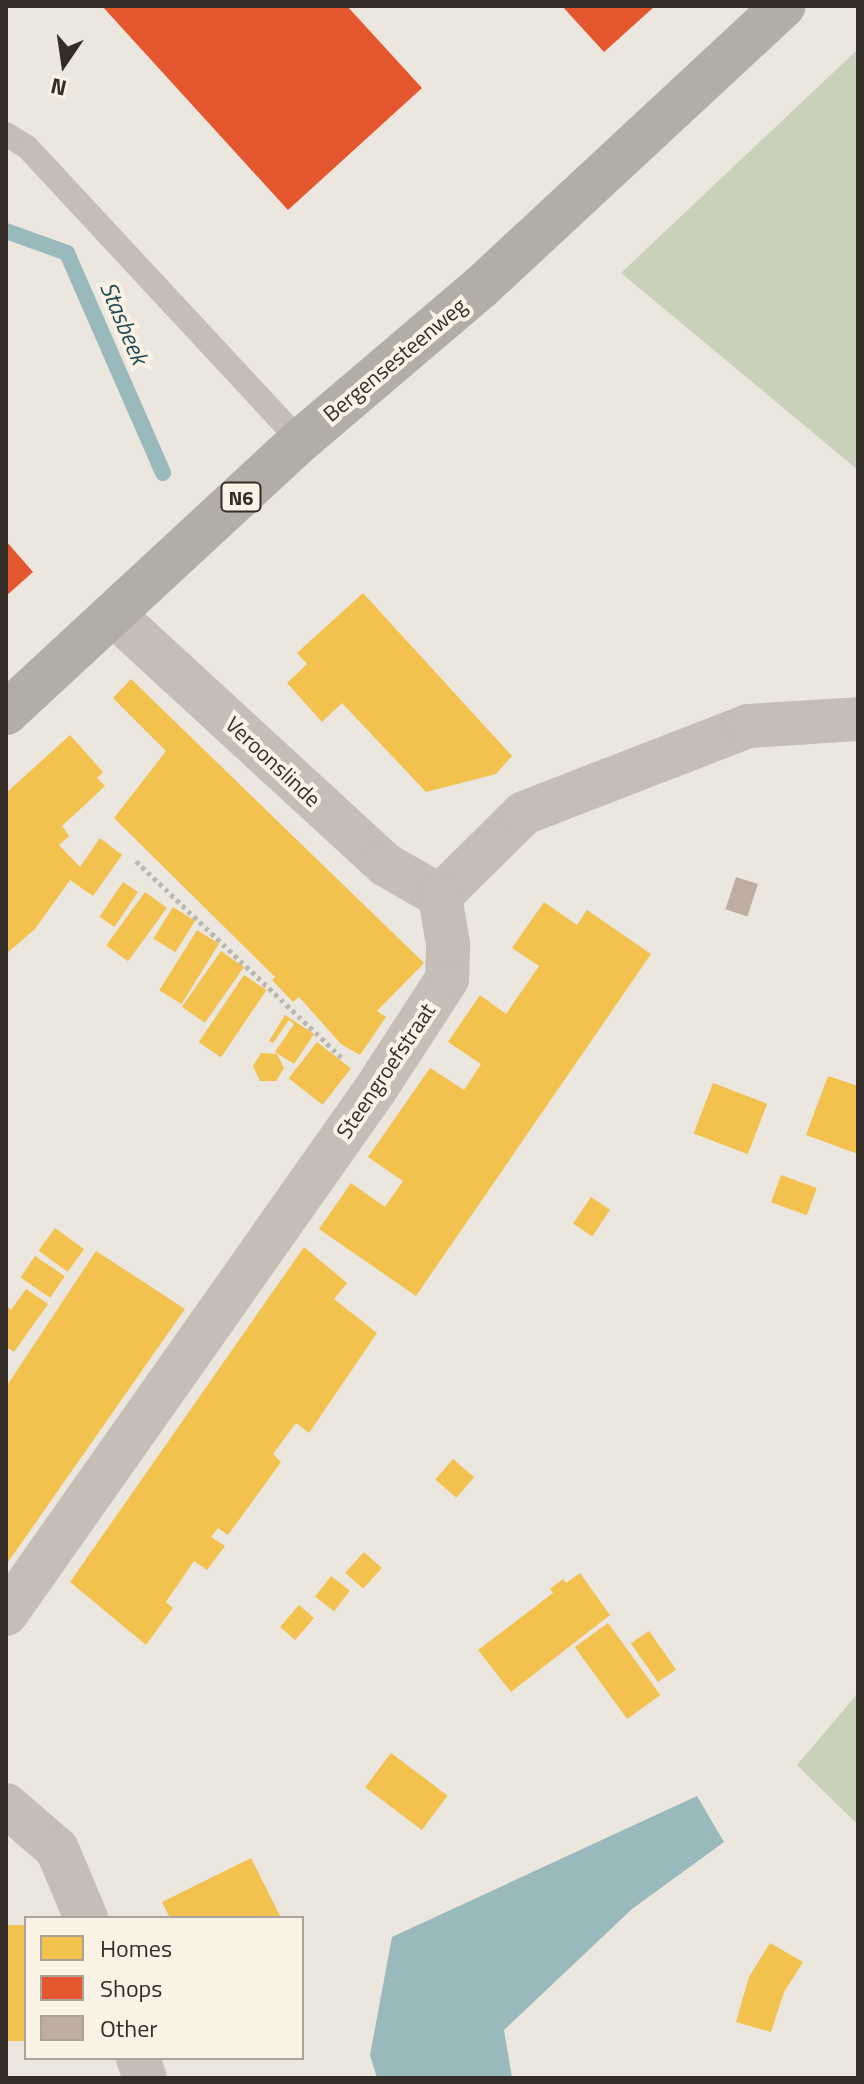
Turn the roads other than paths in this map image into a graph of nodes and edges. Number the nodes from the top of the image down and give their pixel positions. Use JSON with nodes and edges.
{"nodes":[{"id":1,"x":783,"y":6,"type":"edge"},
{"id":2,"x":6,"y":134,"type":"edge"},
{"id":3,"x":300,"y":441,"type":"junction"},
{"id":4,"x":115,"y":616,"type":"junction"},
{"id":5,"x":6,"y":713,"type":"edge"},
{"id":6,"x":858,"y":719,"type":"edge"},
{"id":7,"x":440,"y":896,"type":"junction"},
{"id":8,"x":6,"y":1614,"type":"edge"},
{"id":9,"x":6,"y":1805,"type":"edge"},
{"id":10,"x":85,"y":1916,"type":"edge"}],
"edges":[{"from":1,"to":3,"type":"main road","name":"Bergensesteenweg","number":"N6"},
{"from":2,"to":3,"type":"lane"},
{"from":3,"to":4,"type":"main road","name":"Bergensesteenweg","number":"N6"},
{"from":4,"to":5,"type":"main road","name":"Bergensesteenweg","number":"N6"},
{"from":4,"to":7,"type":"street","name":"Veroonslinde"},
{"from":6,"to":7,"type":"street"},
{"from":7,"to":8,"type":"street","name":"Steengroefstraat"},
{"from":9,"to":10,"type":"street"}]}
